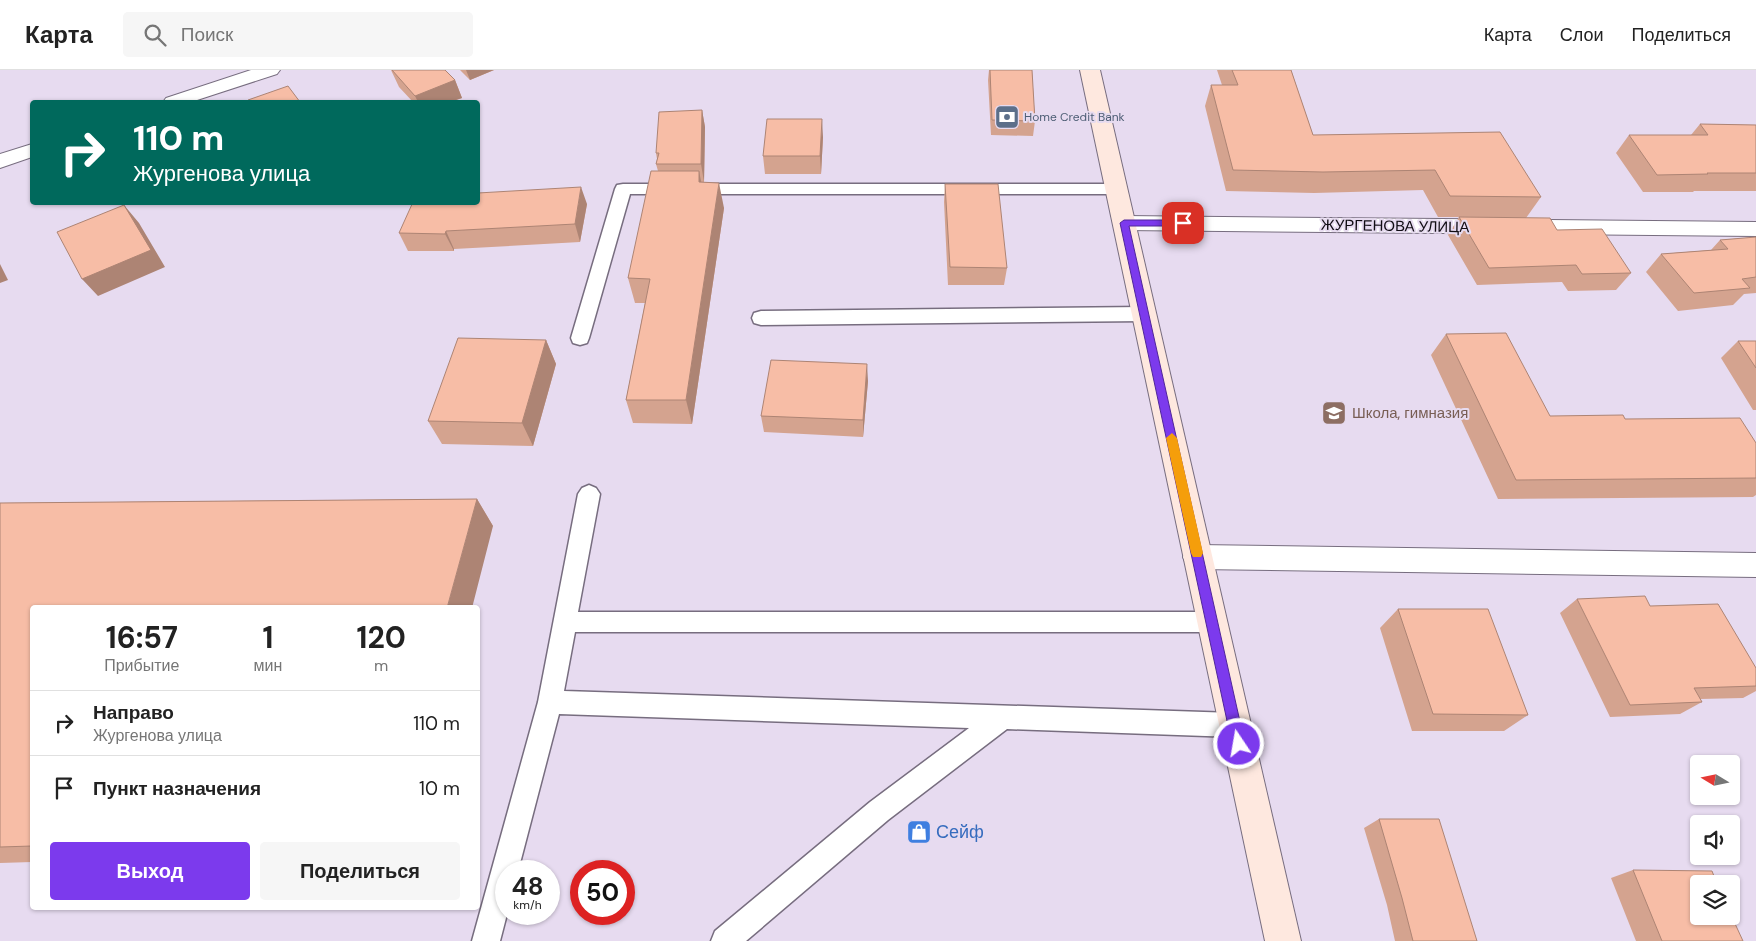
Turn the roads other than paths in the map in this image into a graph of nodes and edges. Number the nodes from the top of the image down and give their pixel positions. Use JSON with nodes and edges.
{"nodes":[{"id":1,"x":270,"y":70,"type":"edge"},
{"id":2,"x":1090,"y":70,"type":"edge"},
{"id":3,"x":179,"y":100,"type":"edge"},
{"id":4,"x":30,"y":151,"type":"edge"},
{"id":5,"x":0,"y":161,"type":"edge"},
{"id":6,"x":1116,"y":189,"type":"junction"},
{"id":7,"x":1124,"y":223,"type":"junction"},
{"id":8,"x":1756,"y":229,"type":"edge"},
{"id":9,"x":1145,"y":314,"type":"junction"},
{"id":10,"x":761,"y":318,"type":"dead end"},
{"id":11,"x":580,"y":338,"type":"dead end"},
{"id":12,"x":590,"y":494,"type":"dead end"},
{"id":13,"x":1198,"y":557,"type":"junction"},
{"id":14,"x":1756,"y":565,"type":"edge"},
{"id":15,"x":566,"y":622,"type":"junction"},
{"id":16,"x":1212,"y":622,"type":"junction"},
{"id":17,"x":550,"y":702,"type":"junction"},
{"id":18,"x":1003,"y":717,"type":"junction"},
{"id":19,"x":1234,"y":724,"type":"junction"},
{"id":20,"x":1280,"y":940,"type":"edge"},
{"id":21,"x":486,"y":941,"type":"edge"},
{"id":22,"x":725,"y":941,"type":"edge"}],
"edges":[{"from":1,"to":3,"type":"street"},
{"from":2,"to":6,"type":"main road"},
{"from":4,"to":5,"type":"street"},
{"from":6,"to":7,"type":"main road"},
{"from":6,"to":11,"type":"lane"},
{"from":7,"to":8,"type":"street","name":"ЖУРГЕНОВА УЛИЦА"},
{"from":7,"to":9,"type":"main road"},
{"from":9,"to":10,"type":"lane"},
{"from":9,"to":13,"type":"main road"},
{"from":12,"to":15,"type":"lane"},
{"from":13,"to":14,"type":"street"},
{"from":13,"to":16,"type":"main road"},
{"from":15,"to":16,"type":"lane"},
{"from":15,"to":17,"type":"lane"},
{"from":16,"to":19,"type":"main road"},
{"from":17,"to":18,"type":"lane"},
{"from":17,"to":21,"type":"lane"},
{"from":18,"to":19,"type":"lane"},
{"from":18,"to":22,"type":"lane"},
{"from":19,"to":20,"type":"main road"}]}
